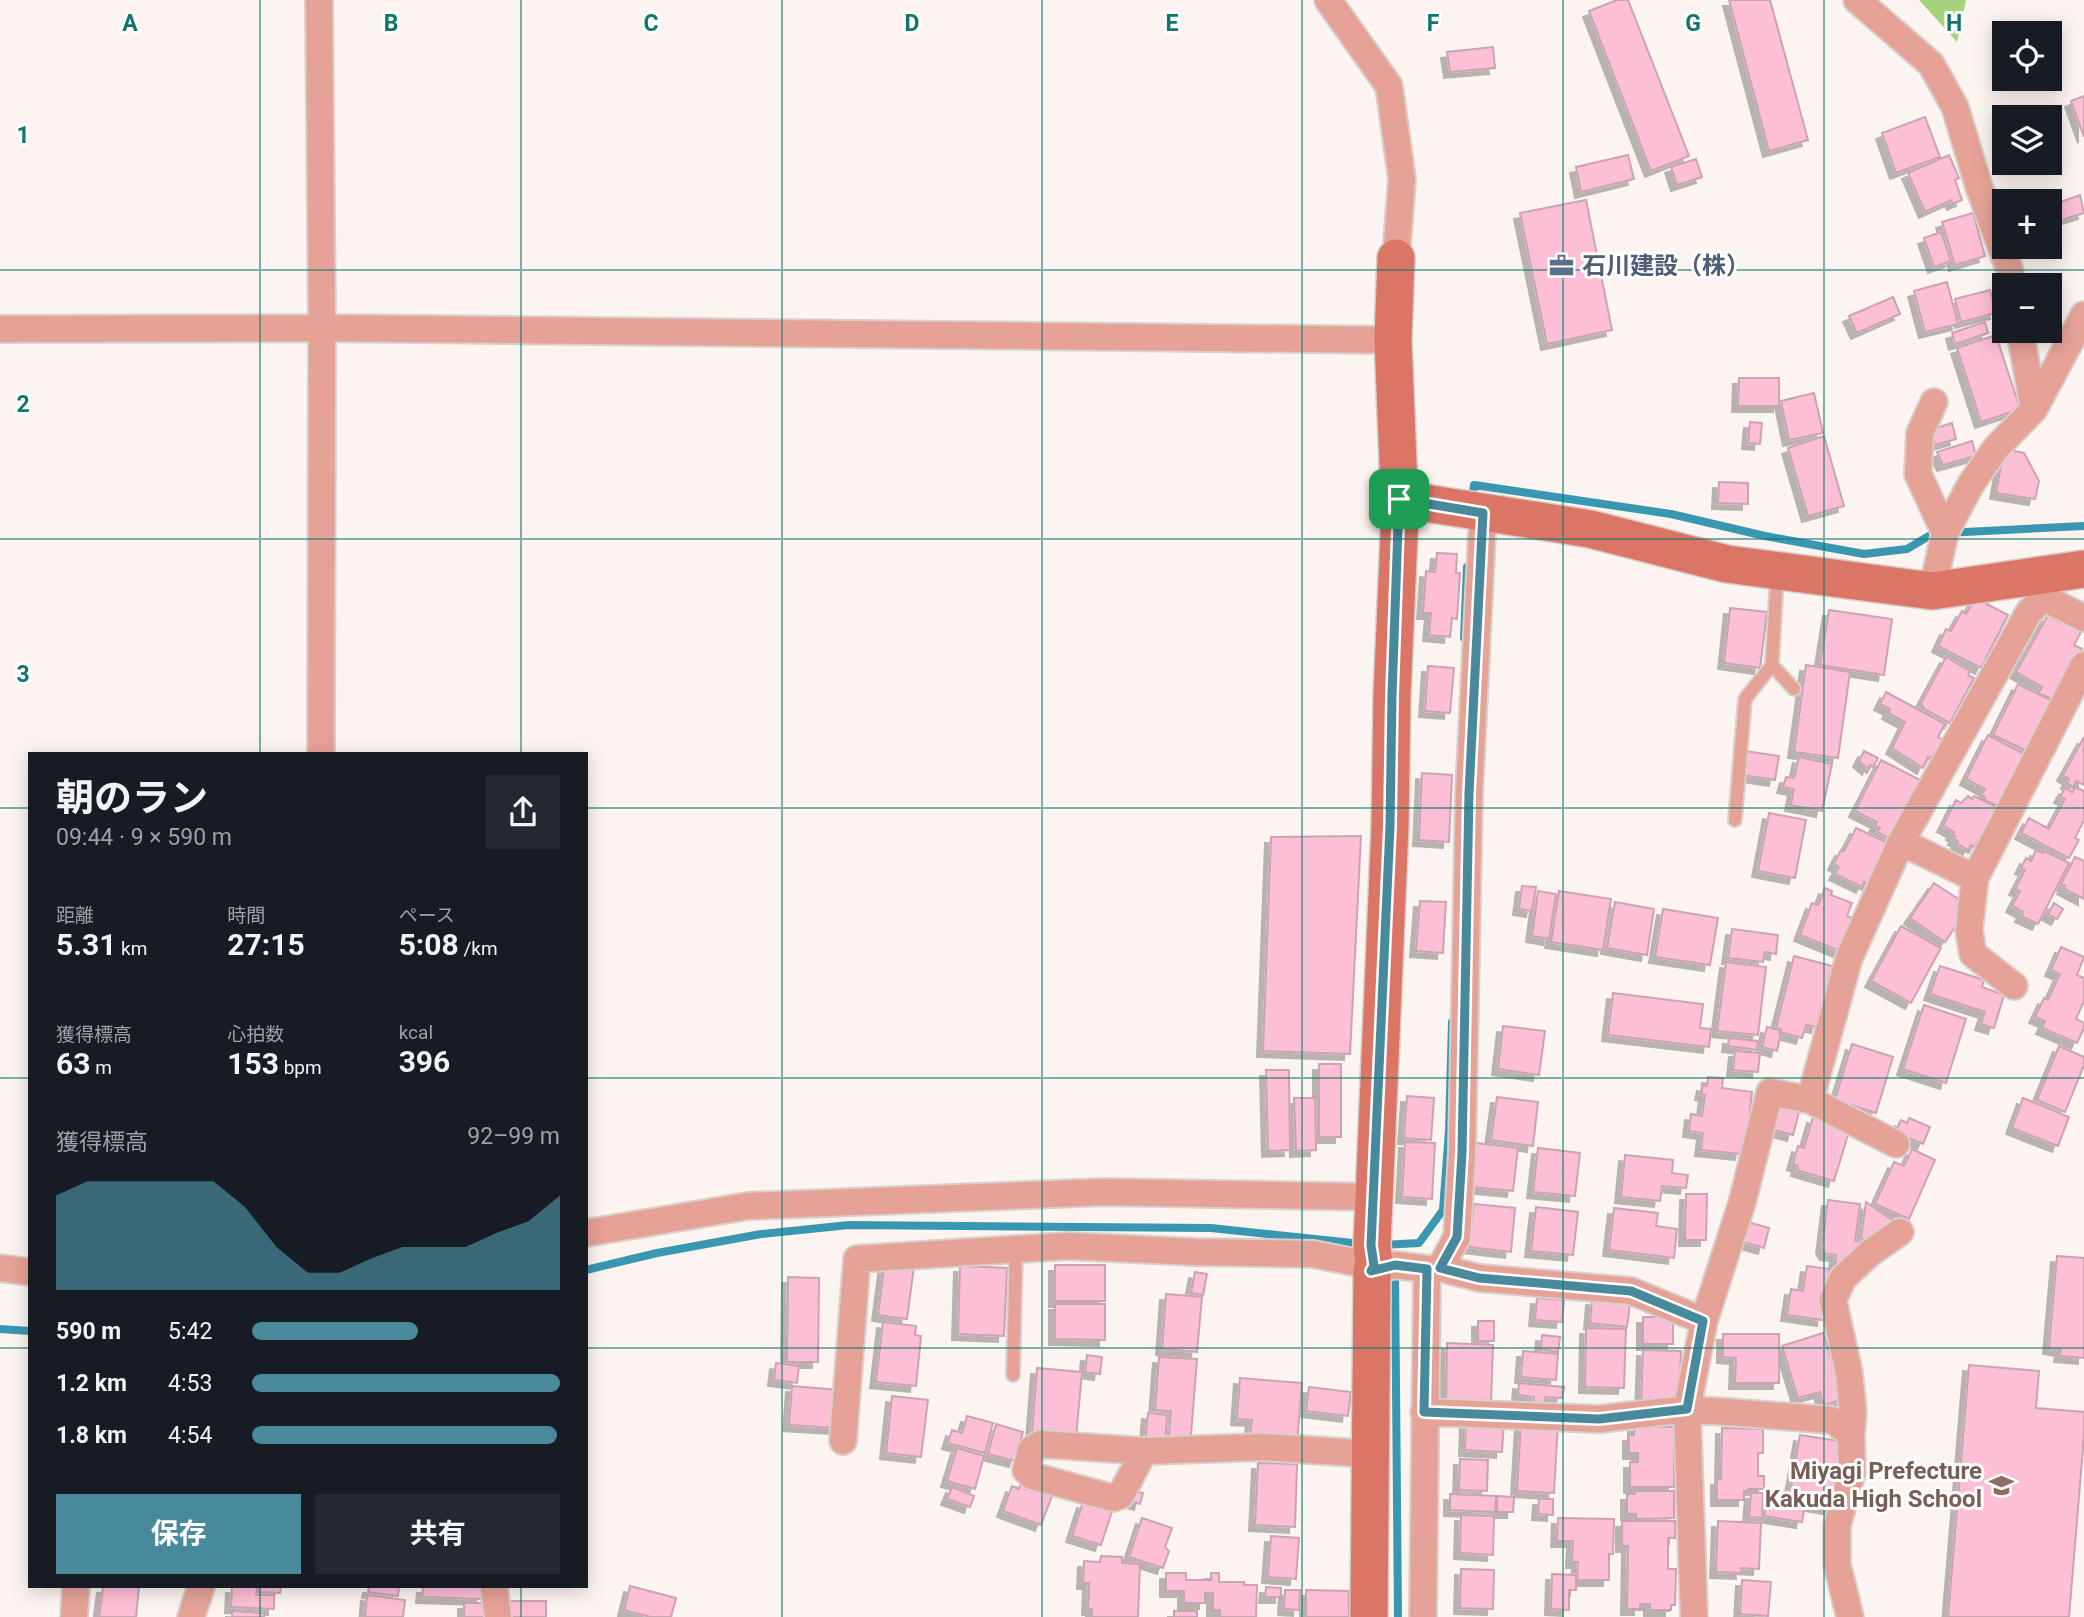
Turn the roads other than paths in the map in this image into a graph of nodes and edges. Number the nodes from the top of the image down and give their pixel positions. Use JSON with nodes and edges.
{"nodes":[{"id":1,"x":319,"y":0,"type":"edge"},
{"id":2,"x":1328,"y":0,"type":"edge"},
{"id":3,"x":1857,"y":0,"type":"edge"},
{"id":4,"x":1396,"y":258,"type":"joint"},
{"id":5,"x":2010,"y":273,"type":"edge"},
{"id":6,"x":2084,"y":315,"type":"edge"},
{"id":7,"x":322,"y":328,"type":"junction"},
{"id":8,"x":0,"y":329,"type":"edge"},
{"id":9,"x":1393,"y":341,"type":"junction"},
{"id":10,"x":2022,"y":343,"type":"edge"},
{"id":11,"x":1934,"y":402,"type":"dead end"},
{"id":12,"x":2034,"y":409,"type":"junction"},
{"id":13,"x":1399,"y":499,"type":"junction"},
{"id":14,"x":1483,"y":513,"type":"junction"},
{"id":15,"x":1945,"y":533,"type":"junction"},
{"id":16,"x":2084,"y":569,"type":"edge"},
{"id":17,"x":1777,"y":571,"type":"junction"},
{"id":18,"x":2038,"y":588,"type":"junction"},
{"id":19,"x":1932,"y":591,"type":"junction"},
{"id":20,"x":2084,"y":618,"type":"edge"},
{"id":21,"x":1772,"y":665,"type":"junction"},
{"id":22,"x":2084,"y":665,"type":"edge"},
{"id":23,"x":1794,"y":689,"type":"dead end"},
{"id":24,"x":321,"y":752,"type":"edge"},
{"id":25,"x":1735,"y":820,"type":"dead end"},
{"id":26,"x":1901,"y":842,"type":"junction"},
{"id":27,"x":1975,"y":878,"type":"junction"},
{"id":28,"x":2014,"y":986,"type":"dead end"},
{"id":29,"x":1810,"y":1100,"type":"junction"},
{"id":30,"x":1896,"y":1143,"type":"dead end"},
{"id":31,"x":1374,"y":1197,"type":"junction"},
{"id":32,"x":1900,"y":1232,"type":"dead end"},
{"id":33,"x":588,"y":1233,"type":"edge"},
{"id":34,"x":1016,"y":1249,"type":"junction"},
{"id":35,"x":0,"y":1268,"type":"edge"},
{"id":36,"x":1373,"y":1269,"type":"junction"},
{"id":37,"x":1434,"y":1269,"type":"junction"},
{"id":38,"x":28,"y":1272,"type":"edge"},
{"id":39,"x":1703,"y":1321,"type":"junction"},
{"id":40,"x":1013,"y":1375,"type":"dead end"},
{"id":41,"x":1687,"y":1409,"type":"junction"},
{"id":42,"x":1424,"y":1412,"type":"junction"},
{"id":43,"x":1851,"y":1434,"type":"junction"},
{"id":44,"x":843,"y":1441,"type":"dead end"},
{"id":45,"x":1144,"y":1451,"type":"dead end"},
{"id":46,"x":1372,"y":1454,"type":"junction"},
{"id":47,"x":76,"y":1588,"type":"edge"},
{"id":48,"x":201,"y":1588,"type":"edge"},
{"id":49,"x":494,"y":1588,"type":"edge"},
{"id":50,"x":74,"y":1617,"type":"edge"},
{"id":51,"x":191,"y":1617,"type":"edge"},
{"id":52,"x":498,"y":1617,"type":"edge"},
{"id":53,"x":1369,"y":1617,"type":"edge"},
{"id":54,"x":1423,"y":1617,"type":"edge"},
{"id":55,"x":1694,"y":1617,"type":"edge"},
{"id":56,"x":1850,"y":1617,"type":"edge"}],
"edges":[{"from":1,"to":7,"type":"street"},
{"from":2,"to":4,"type":"street"},
{"from":3,"to":5,"type":"street"},
{"from":4,"to":9,"type":"street"},
{"from":6,"to":12,"type":"street"},
{"from":7,"to":8,"type":"street"},
{"from":7,"to":9,"type":"street"},
{"from":7,"to":24,"type":"street"},
{"from":9,"to":13,"type":"street"},
{"from":10,"to":12,"type":"street"},
{"from":11,"to":15,"type":"street"},
{"from":12,"to":15,"type":"street"},
{"from":13,"to":14,"type":"street"},
{"from":13,"to":31,"type":"street"},
{"from":14,"to":17,"type":"street"},
{"from":14,"to":37,"type":"street"},
{"from":15,"to":19,"type":"street"},
{"from":16,"to":18,"type":"street"},
{"from":17,"to":19,"type":"street"},
{"from":17,"to":21,"type":"lane"},
{"from":18,"to":19,"type":"street"},
{"from":18,"to":20,"type":"street"},
{"from":18,"to":26,"type":"street"},
{"from":21,"to":23,"type":"lane"},
{"from":21,"to":25,"type":"lane"},
{"from":22,"to":27,"type":"street"},
{"from":26,"to":27,"type":"street"},
{"from":26,"to":29,"type":"street"},
{"from":27,"to":28,"type":"street"},
{"from":29,"to":30,"type":"street"},
{"from":29,"to":39,"type":"street"},
{"from":31,"to":33,"type":"street"},
{"from":31,"to":36,"type":"street"},
{"from":32,"to":43,"type":"street"},
{"from":34,"to":36,"type":"street"},
{"from":34,"to":40,"type":"lane"},
{"from":34,"to":44,"type":"street"},
{"from":35,"to":38,"type":"street"},
{"from":36,"to":37,"type":"street"},
{"from":36,"to":46,"type":"street"},
{"from":37,"to":39,"type":"street"},
{"from":37,"to":42,"type":"street"},
{"from":39,"to":41,"type":"street"},
{"from":41,"to":42,"type":"street"},
{"from":41,"to":43,"type":"street"},
{"from":41,"to":55,"type":"street"},
{"from":42,"to":54,"type":"street"},
{"from":43,"to":56,"type":"street"},
{"from":45,"to":46,"type":"street"},
{"from":46,"to":53,"type":"street"},
{"from":47,"to":50,"type":"street"},
{"from":48,"to":51,"type":"street"},
{"from":49,"to":52,"type":"street"}]}
